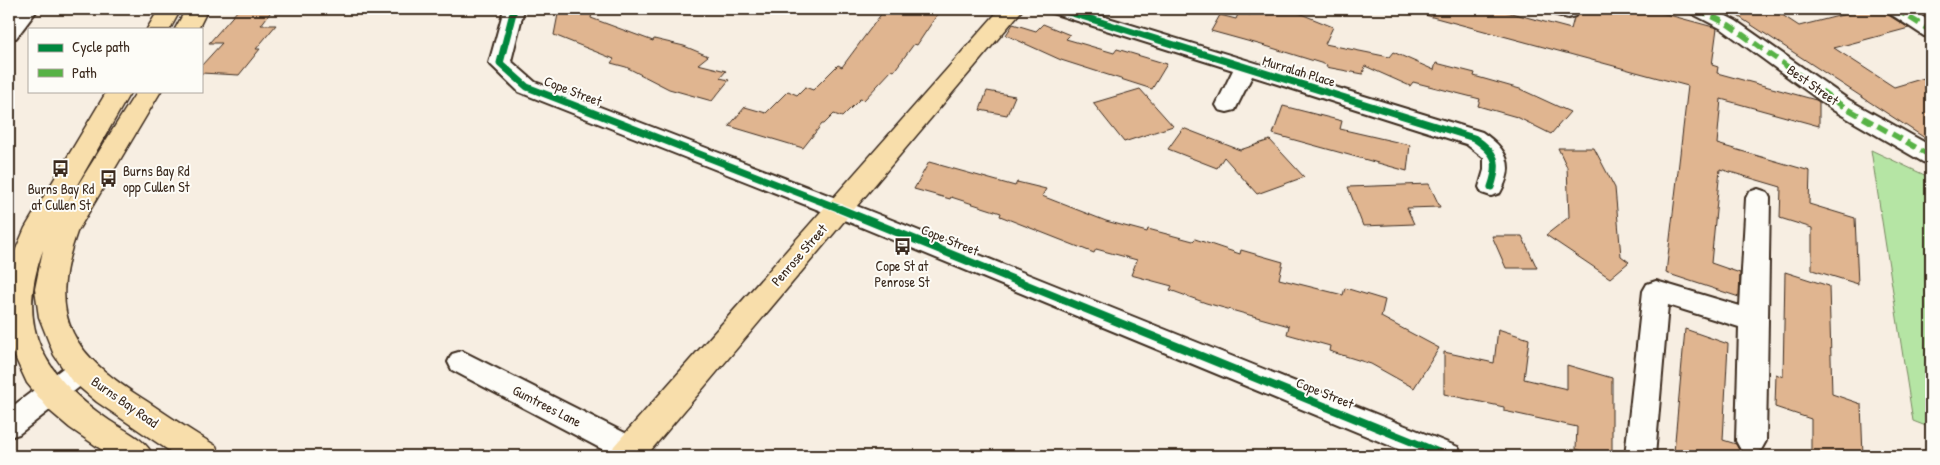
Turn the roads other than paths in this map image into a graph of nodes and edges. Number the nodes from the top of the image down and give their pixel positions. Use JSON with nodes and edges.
{"nodes":[{"id":1,"x":28,"y":9,"type":"edge"},
{"id":2,"x":170,"y":9,"type":"edge"},
{"id":3,"x":197,"y":9,"type":"edge"},
{"id":4,"x":514,"y":9,"type":"edge"},
{"id":5,"x":1012,"y":9,"type":"edge"},
{"id":6,"x":1059,"y":9,"type":"edge"},
{"id":7,"x":1698,"y":9,"type":"edge"},
{"id":8,"x":1896,"y":9,"type":"edge"},
{"id":9,"x":159,"y":28,"type":"edge"},
{"id":10,"x":187,"y":28,"type":"edge"},
{"id":11,"x":1931,"y":31,"type":"edge"},
{"id":12,"x":9,"y":33,"type":"edge"},
{"id":13,"x":1246,"y":67,"type":"junction"},
{"id":14,"x":118,"y":92,"type":"edge"},
{"id":15,"x":148,"y":92,"type":"edge"},
{"id":16,"x":1227,"y":105,"type":"dead end"},
{"id":17,"x":1931,"y":156,"type":"edge"},
{"id":18,"x":1491,"y":187,"type":"dead end"},
{"id":19,"x":1758,"y":198,"type":"dead end"},
{"id":20,"x":838,"y":209,"type":"junction"},
{"id":21,"x":49,"y":297,"type":"junction"},
{"id":22,"x":13,"y":304,"type":"edge"},
{"id":23,"x":1752,"y":321,"type":"junction"},
{"id":24,"x":462,"y":362,"type":"dead end"},
{"id":25,"x":81,"y":370,"type":"junction"},
{"id":26,"x":52,"y":392,"type":"junction"},
{"id":27,"x":9,"y":425,"type":"edge"},
{"id":28,"x":1751,"y":441,"type":"dead end"},
{"id":29,"x":629,"y":453,"type":"edge"},
{"id":30,"x":137,"y":456,"type":"edge"},
{"id":31,"x":204,"y":456,"type":"edge"},
{"id":32,"x":1447,"y":456,"type":"edge"},
{"id":33,"x":1640,"y":456,"type":"edge"}],
"edges":[{"from":1,"to":12,"type":"street"},
{"from":2,"to":9,"type":"main road"},
{"from":3,"to":10,"type":"main road"},
{"from":4,"to":20,"type":"street","name":"Cope Street"},
{"from":5,"to":20,"type":"main road","name":"Penrose Street"},
{"from":6,"to":13,"type":"street","name":"Murralah Place"},
{"from":7,"to":17,"type":"street","name":"Best Street"},
{"from":8,"to":11,"type":"street"},
{"from":13,"to":16,"type":"street","name":"Murralah Place"},
{"from":13,"to":18,"type":"street","name":"Murralah Place"},
{"from":14,"to":22,"type":"main road"},
{"from":15,"to":21,"type":"main road","name":"Burns Bay Road"},
{"from":19,"to":23,"type":"street"},
{"from":20,"to":29,"type":"main road","name":"Penrose Street"},
{"from":20,"to":32,"type":"street","name":"Cope Street"},
{"from":21,"to":22,"type":"street"},
{"from":21,"to":25,"type":"main road","name":"Burns Bay Road"},
{"from":22,"to":26,"type":"main road"},
{"from":23,"to":28,"type":"street"},
{"from":23,"to":33,"type":"street"},
{"from":24,"to":29,"type":"street","name":"Gumtrees Lane"},
{"from":25,"to":26,"type":"street"},
{"from":25,"to":31,"type":"main road","name":"Burns Bay Road"},
{"from":26,"to":27,"type":"street"},
{"from":26,"to":30,"type":"main road"}]}
